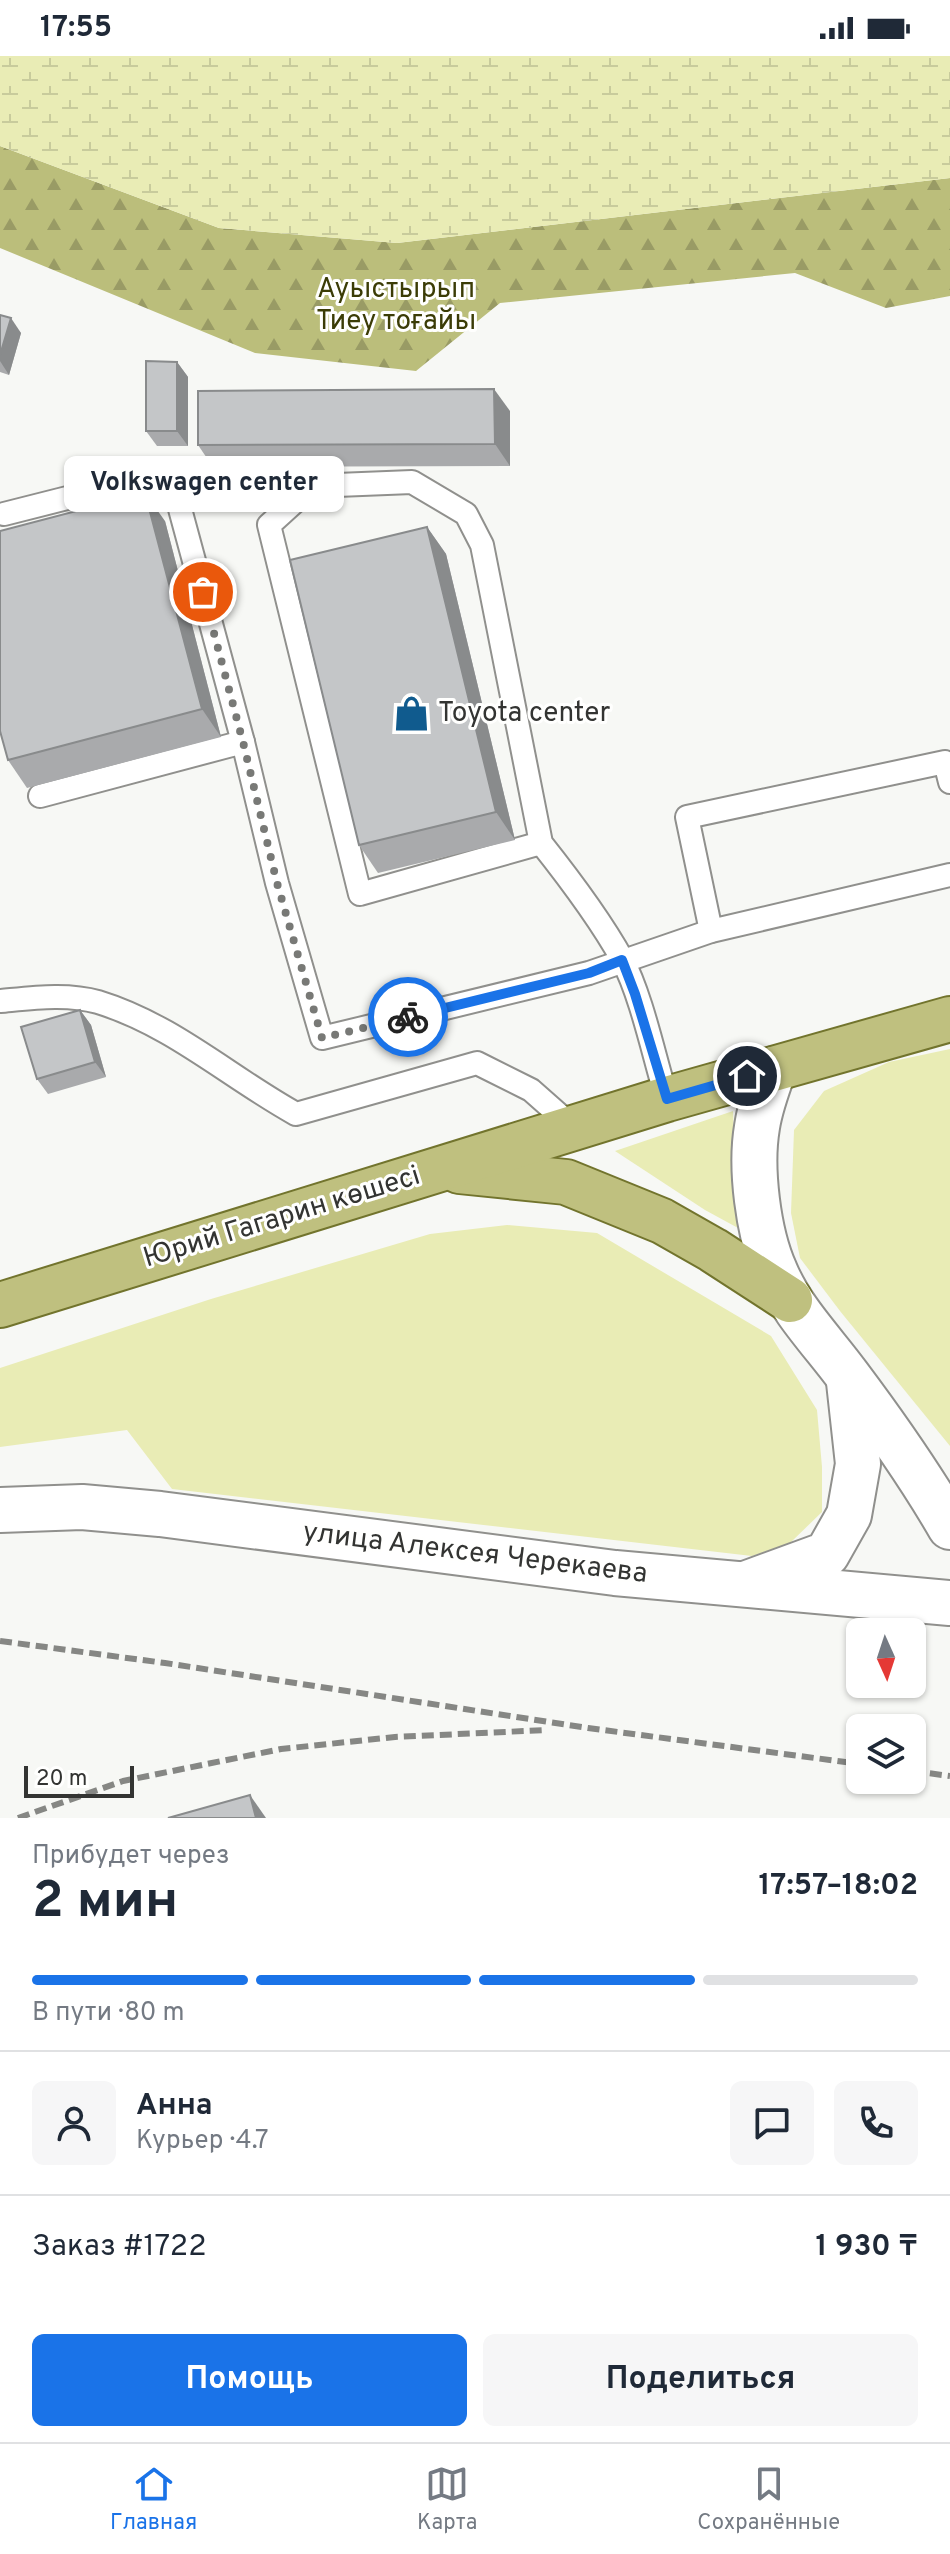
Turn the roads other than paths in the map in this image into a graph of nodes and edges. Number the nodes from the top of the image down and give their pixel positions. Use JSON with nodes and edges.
{"nodes":[{"id":1,"x":4,"y":514,"type":"dead end"},
{"id":2,"x":243,"y":742,"type":"junction"},
{"id":3,"x":950,"y":782,"type":"edge"},
{"id":4,"x":40,"y":796,"type":"dead end"},
{"id":5,"x":541,"y":843,"type":"junction"},
{"id":6,"x":950,"y":875,"type":"edge"},
{"id":7,"x":711,"y":931,"type":"junction"},
{"id":8,"x":622,"y":960,"type":"junction"},
{"id":9,"x":0,"y":1001,"type":"edge"},
{"id":10,"x":950,"y":1019,"type":"edge"},
{"id":11,"x":774,"y":1069,"type":"junction"},
{"id":12,"x":667,"y":1099,"type":"junction"},
{"id":13,"x":574,"y":1128,"type":"junction"},
{"id":14,"x":440,"y":1169,"type":"junction"},
{"id":15,"x":790,"y":1300,"type":"junction"},
{"id":16,"x":0,"y":1305,"type":"edge"},
{"id":17,"x":0,"y":1320,"type":"edge"},
{"id":18,"x":848,"y":1376,"type":"junction"},
{"id":19,"x":0,"y":1510,"type":"edge"},
{"id":20,"x":950,"y":1527,"type":"edge"},
{"id":21,"x":745,"y":1584,"type":"junction"},
{"id":22,"x":950,"y":1603,"type":"edge"}],
"edges":[{"from":1,"to":2,"type":"lane"},
{"from":2,"to":4,"type":"lane"},
{"from":2,"to":8,"type":"lane"},
{"from":3,"to":7,"type":"lane"},
{"from":5,"to":5,"type":"lane"},
{"from":5,"to":8,"type":"lane"},
{"from":6,"to":7,"type":"lane"},
{"from":7,"to":8,"type":"lane"},
{"from":8,"to":12,"type":"lane"},
{"from":9,"to":13,"type":"lane"},
{"from":10,"to":11,"type":"main road"},
{"from":11,"to":12,"type":"main road"},
{"from":11,"to":15,"type":"street"},
{"from":12,"to":13,"type":"main road"},
{"from":13,"to":14,"type":"main road"},
{"from":14,"to":15,"type":"main road"},
{"from":14,"to":16,"type":"main road","name":"Юрий Гагарин көшесі"},
{"from":14,"to":17,"type":"main road","name":"Юрий Гагарин көшесі"},
{"from":15,"to":18,"type":"street"},
{"from":18,"to":20,"type":"street"},
{"from":18,"to":21,"type":"street"},
{"from":19,"to":21,"type":"street","name":"улица Алексея Черекаева"},
{"from":21,"to":22,"type":"street","name":"улица Алексея Черекаева"}]}
